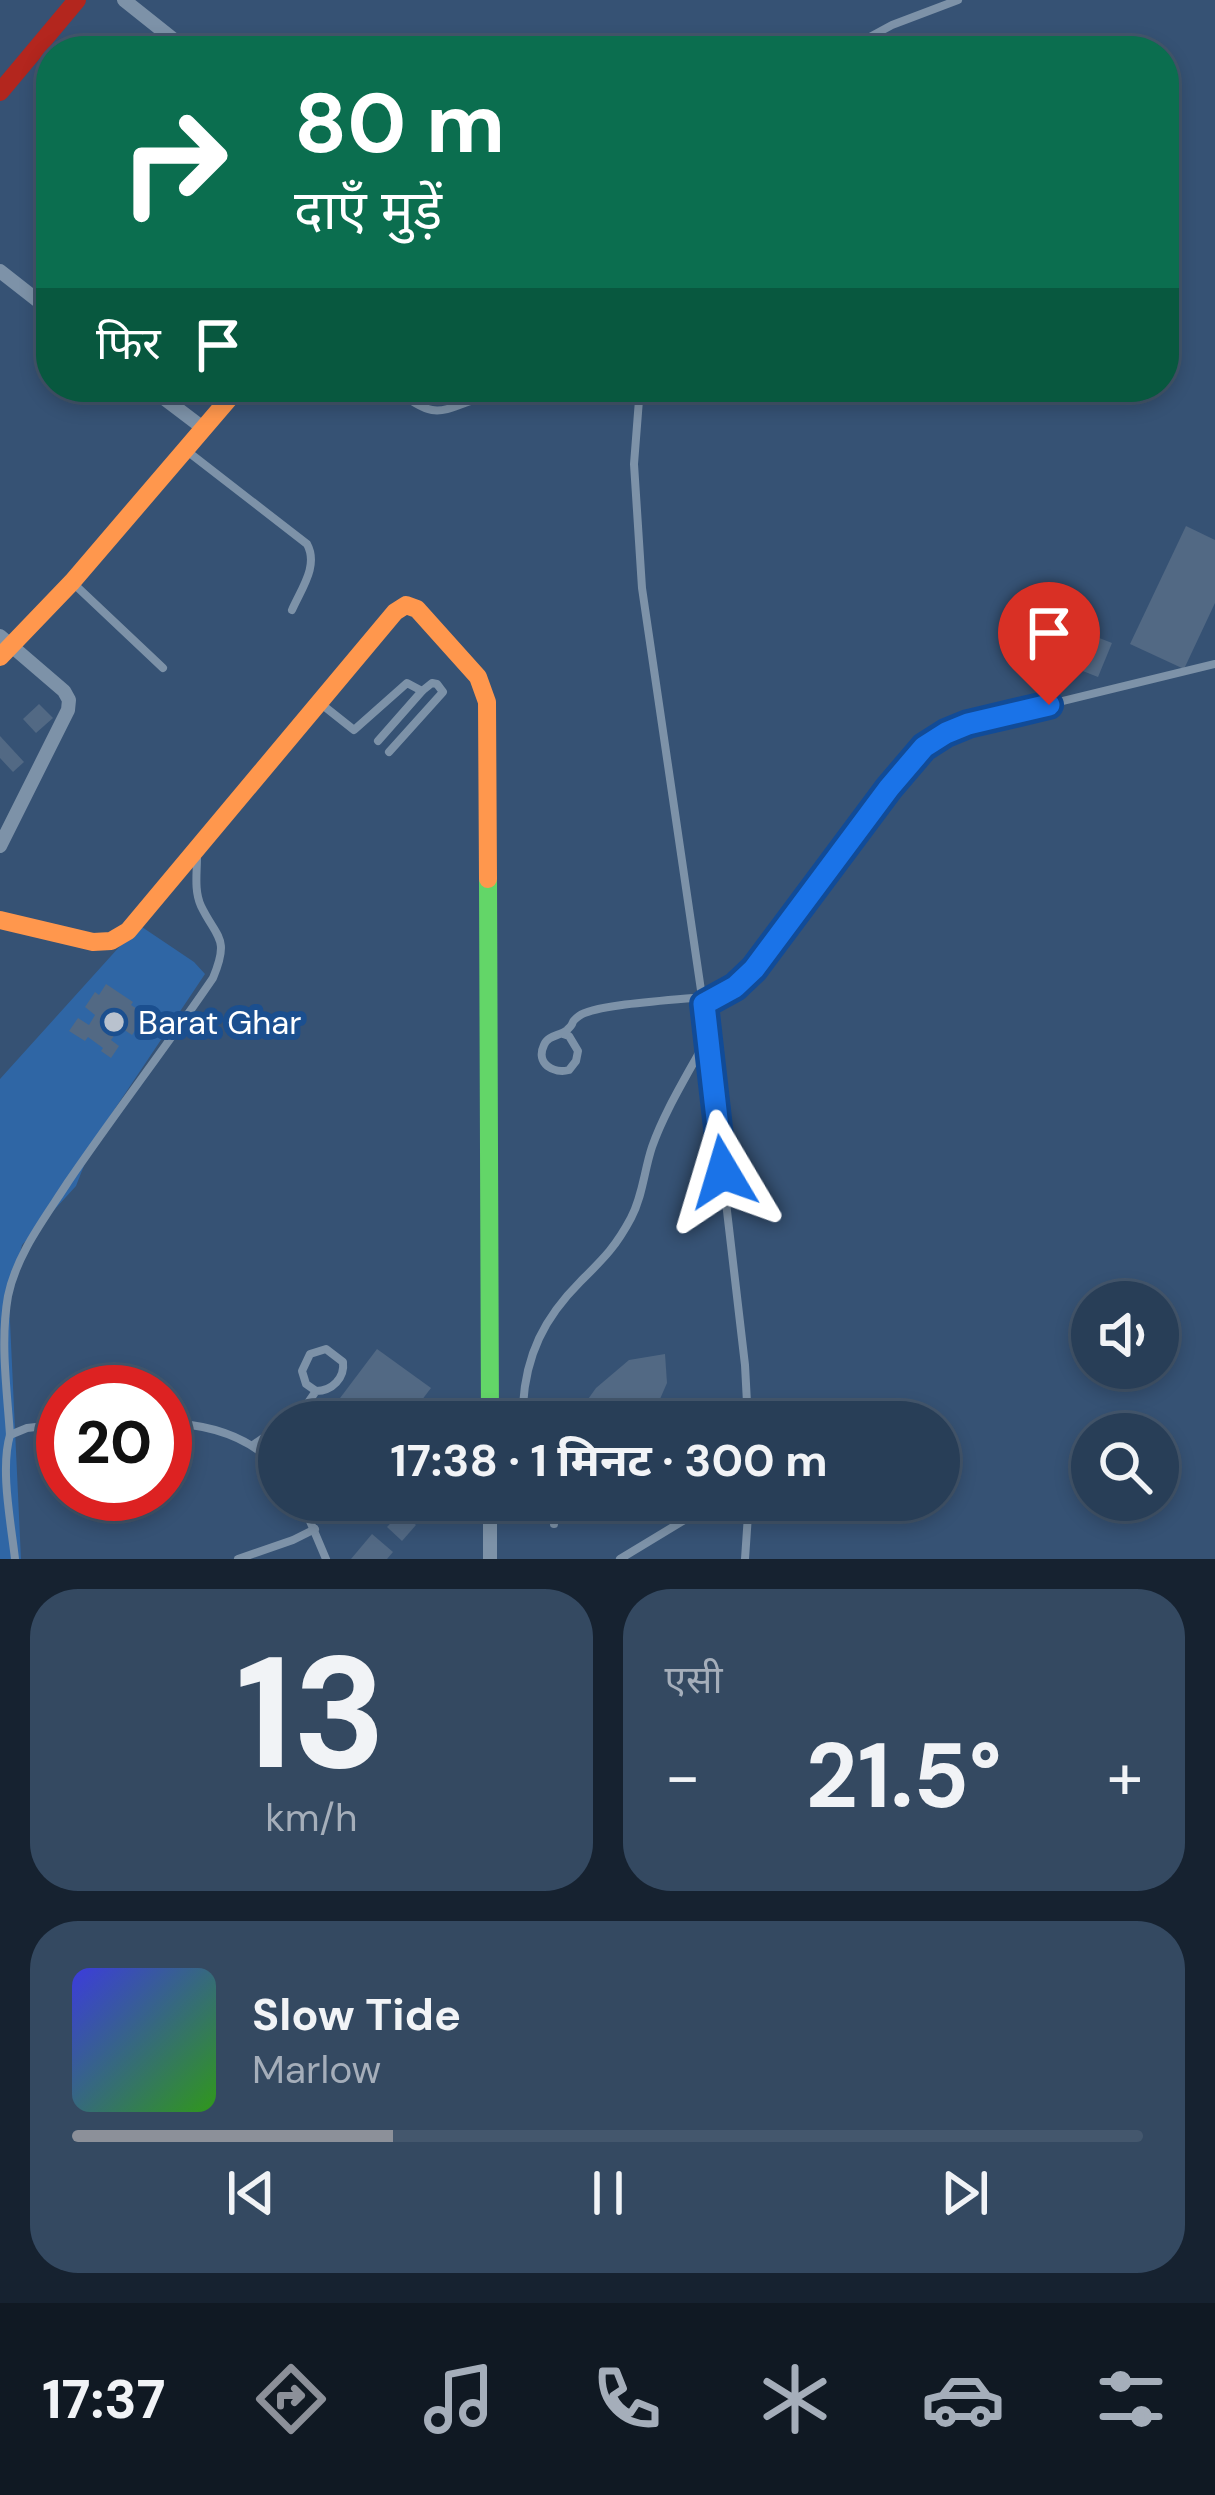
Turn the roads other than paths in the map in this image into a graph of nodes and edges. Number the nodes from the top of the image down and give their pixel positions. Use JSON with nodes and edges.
{"nodes":[{"id":1,"x":77,"y":0,"type":"edge"},
{"id":2,"x":124,"y":0,"type":"edge"},
{"id":3,"x":958,"y":0,"type":"edge"},
{"id":4,"x":47,"y":36,"type":"edge"},
{"id":5,"x":169,"y":36,"type":"edge"},
{"id":6,"x":872,"y":36,"type":"edge"},
{"id":7,"x":36,"y":49,"type":"edge"},
{"id":8,"x":0,"y":92,"type":"edge"},
{"id":9,"x":0,"y":271,"type":"edge"},
{"id":10,"x":36,"y":299,"type":"edge"},
{"id":11,"x":168,"y":402,"type":"edge"},
{"id":12,"x":225,"y":402,"type":"edge"},
{"id":13,"x":415,"y":402,"type":"edge"},
{"id":14,"x":465,"y":402,"type":"edge"},
{"id":15,"x":639,"y":402,"type":"edge"},
{"id":16,"x":202,"y":428,"type":"junction"},
{"id":17,"x":185,"y":450,"type":"junction"},
{"id":18,"x":72,"y":582,"type":"junction"},
{"id":19,"x":292,"y":610,"type":"dead end"},
{"id":20,"x":4,"y":646,"type":"edge"},
{"id":21,"x":1215,"y":664,"type":"edge"},
{"id":22,"x":163,"y":668,"type":"dead end"},
{"id":23,"x":422,"y":691,"type":"junction"},
{"id":24,"x":319,"y":702,"type":"junction"},
{"id":25,"x":378,"y":741,"type":"dead end"},
{"id":26,"x":389,"y":752,"type":"dead end"},
{"id":27,"x":0,"y":846,"type":"edge"},
{"id":28,"x":198,"y":846,"type":"junction"},
{"id":29,"x":0,"y":920,"type":"edge"},
{"id":30,"x":703,"y":1001,"type":"junction"},
{"id":31,"x":563,"y":1034,"type":"junction"},
{"id":32,"x":707,"y":1038,"type":"junction"},
{"id":33,"x":316,"y":1391,"type":"junction"},
{"id":34,"x":309,"y":1401,"type":"edge"},
{"id":35,"x":490,"y":1401,"type":"edge"},
{"id":36,"x":523,"y":1401,"type":"edge"},
{"id":37,"x":747,"y":1401,"type":"edge"},
{"id":38,"x":36,"y":1427,"type":"edge"},
{"id":39,"x":192,"y":1427,"type":"edge"},
{"id":40,"x":10,"y":1435,"type":"junction"},
{"id":41,"x":258,"y":1442,"type":"edge"},
{"id":42,"x":253,"y":1445,"type":"junction"},
{"id":43,"x":258,"y":1448,"type":"edge"},
{"id":44,"x":311,"y":1521,"type":"edge"},
{"id":45,"x":490,"y":1521,"type":"edge"},
{"id":46,"x":554,"y":1521,"type":"edge"},
{"id":47,"x":683,"y":1521,"type":"edge"},
{"id":48,"x":748,"y":1521,"type":"edge"},
{"id":49,"x":554,"y":1524,"type":"dead end"},
{"id":50,"x":315,"y":1529,"type":"junction"},
{"id":51,"x":15,"y":1559,"type":"edge"},
{"id":52,"x":238,"y":1559,"type":"edge"},
{"id":53,"x":326,"y":1559,"type":"edge"},
{"id":54,"x":490,"y":1559,"type":"edge"},
{"id":55,"x":620,"y":1559,"type":"edge"},
{"id":56,"x":746,"y":1559,"type":"edge"}],
"edges":[{"from":1,"to":4,"type":"street"},
{"from":2,"to":5,"type":"street"},
{"from":3,"to":6,"type":"lane"},
{"from":7,"to":8,"type":"street"},
{"from":9,"to":10,"type":"street"},
{"from":11,"to":16,"type":"street"},
{"from":12,"to":16,"type":"street"},
{"from":13,"to":14,"type":"lane"},
{"from":15,"to":30,"type":"lane"},
{"from":16,"to":17,"type":"street"},
{"from":17,"to":18,"type":"street"},
{"from":17,"to":19,"type":"lane"},
{"from":18,"to":20,"type":"street"},
{"from":18,"to":22,"type":"lane"},
{"from":20,"to":27,"type":"street"},
{"from":21,"to":30,"type":"lane"},
{"from":23,"to":24,"type":"lane"},
{"from":23,"to":25,"type":"lane"},
{"from":23,"to":26,"type":"lane"},
{"from":24,"to":28,"type":"street"},
{"from":24,"to":35,"type":"street"},
{"from":28,"to":29,"type":"street"},
{"from":28,"to":40,"type":"lane"},
{"from":30,"to":31,"type":"lane"},
{"from":30,"to":32,"type":"lane"},
{"from":31,"to":31,"type":"lane"},
{"from":32,"to":36,"type":"lane"},
{"from":32,"to":37,"type":"lane"},
{"from":33,"to":33,"type":"lane"},
{"from":33,"to":34,"type":"lane"},
{"from":38,"to":40,"type":"lane"},
{"from":39,"to":42,"type":"lane"},
{"from":40,"to":51,"type":"lane"},
{"from":41,"to":42,"type":"lane"},
{"from":42,"to":43,"type":"lane"},
{"from":44,"to":50,"type":"lane"},
{"from":45,"to":54,"type":"street"},
{"from":46,"to":49,"type":"lane"},
{"from":47,"to":55,"type":"lane"},
{"from":48,"to":56,"type":"lane"},
{"from":50,"to":52,"type":"lane"},
{"from":50,"to":53,"type":"lane"}]}
